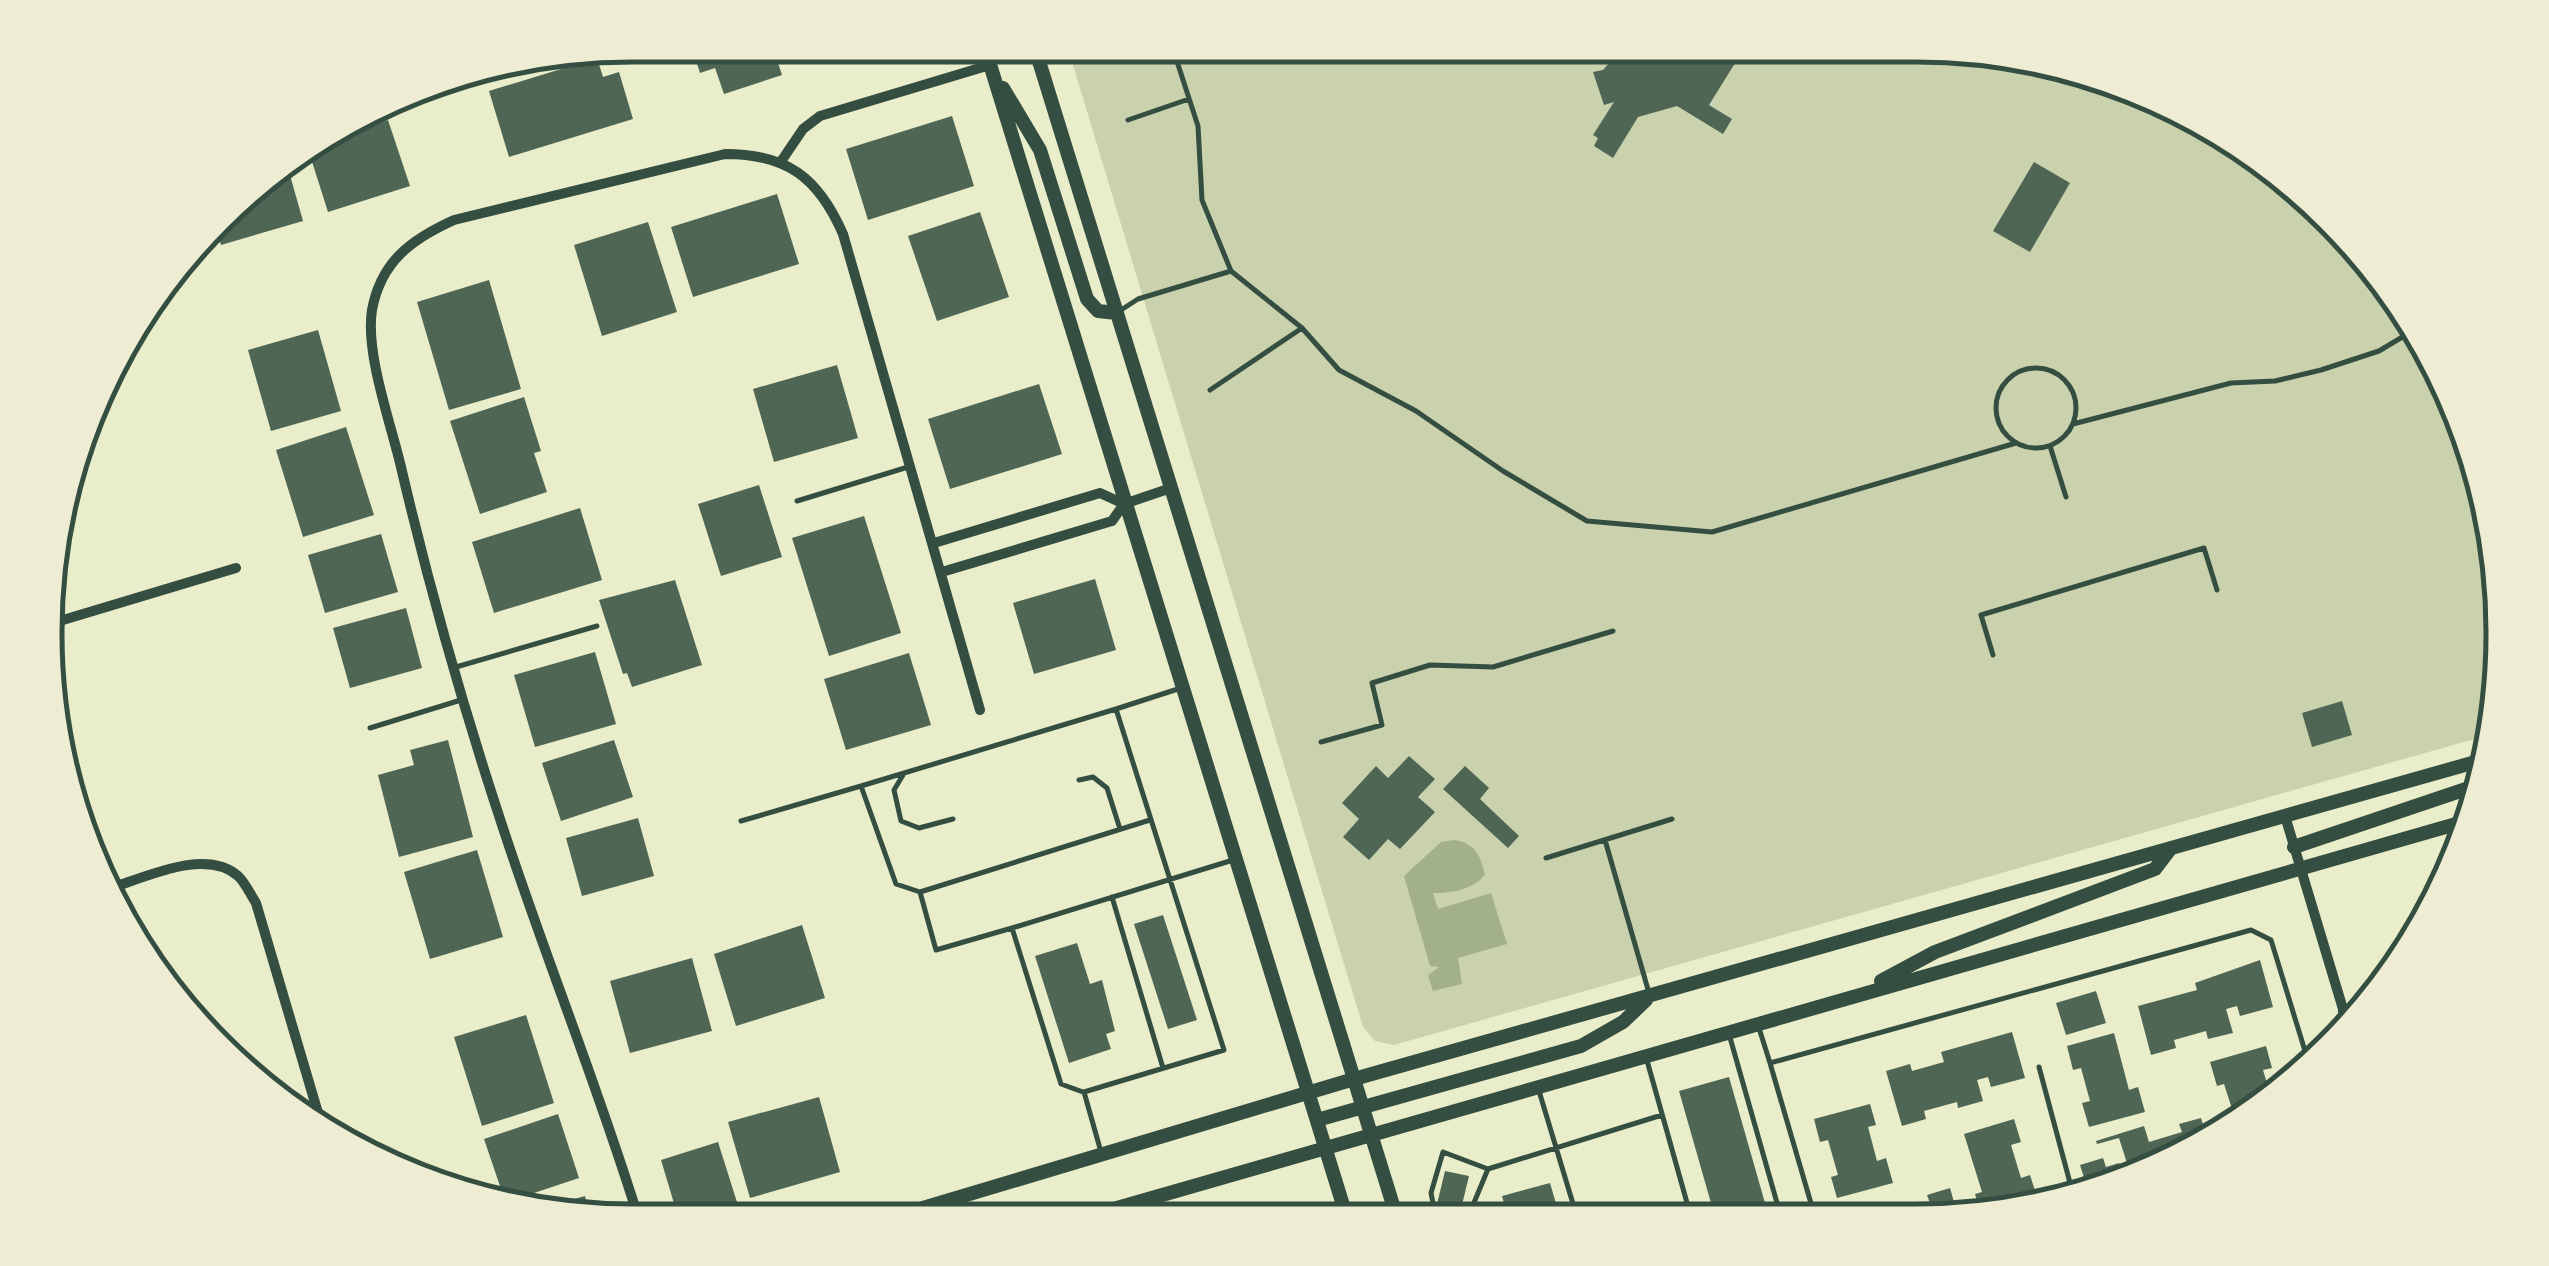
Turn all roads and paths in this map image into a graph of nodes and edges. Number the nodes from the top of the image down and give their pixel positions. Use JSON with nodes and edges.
{"nodes":[{"id":1,"x":989,"y":62,"type":"edge"},
{"id":2,"x":1039,"y":62,"type":"edge"},
{"id":3,"x":1177,"y":62,"type":"edge"},
{"id":4,"x":990,"y":65,"type":"junction"},
{"id":5,"x":1189,"y":99,"type":"junction"},
{"id":6,"x":1128,"y":120,"type":"dead end"},
{"id":7,"x":780,"y":163,"type":"junction"},
{"id":8,"x":1231,"y":271,"type":"junction"},
{"id":9,"x":1117,"y":312,"type":"junction"},
{"id":10,"x":1302,"y":328,"type":"junction"},
{"id":11,"x":2403,"y":337,"type":"edge"},
{"id":12,"x":1210,"y":390,"type":"dead end"},
{"id":13,"x":2073,"y":424,"type":"junction"},
{"id":14,"x":2016,"y":443,"type":"junction"},
{"id":15,"x":2050,"y":446,"type":"junction"},
{"id":16,"x":911,"y":466,"type":"junction"},
{"id":17,"x":1172,"y":488,"type":"junction"},
{"id":18,"x":2066,"y":497,"type":"dead end"},
{"id":19,"x":797,"y":501,"type":"dead end"},
{"id":20,"x":1124,"y":504,"type":"junction"},
{"id":21,"x":934,"y":543,"type":"junction"},
{"id":22,"x":236,"y":568,"type":"dead end"},
{"id":23,"x":942,"y":572,"type":"junction"},
{"id":24,"x":2216,"y":590,"type":"dead end"},
{"id":25,"x":63,"y":619,"type":"edge"},
{"id":26,"x":597,"y":626,"type":"dead end"},
{"id":27,"x":1613,"y":631,"type":"dead end"},
{"id":28,"x":1993,"y":655,"type":"dead end"},
{"id":29,"x":454,"y":668,"type":"junction"},
{"id":30,"x":1182,"y":688,"type":"junction"},
{"id":31,"x":464,"y":700,"type":"junction"},
{"id":32,"x":1116,"y":709,"type":"junction"},
{"id":33,"x":980,"y":710,"type":"dead end"},
{"id":34,"x":370,"y":728,"type":"dead end"},
{"id":35,"x":1321,"y":742,"type":"dead end"},
{"id":36,"x":2471,"y":763,"type":"edge"},
{"id":37,"x":906,"y":774,"type":"junction"},
{"id":38,"x":1079,"y":780,"type":"dead end"},
{"id":39,"x":861,"y":786,"type":"junction"},
{"id":40,"x":2464,"y":790,"type":"edge"},
{"id":41,"x":2285,"y":816,"type":"junction"},
{"id":42,"x":953,"y":819,"type":"dead end"},
{"id":43,"x":1672,"y":819,"type":"dead end"},
{"id":44,"x":1150,"y":820,"type":"junction"},
{"id":45,"x":740,"y":821,"type":"dead end"},
{"id":46,"x":2453,"y":825,"type":"edge"},
{"id":47,"x":1120,"y":829,"type":"junction"},
{"id":48,"x":1606,"y":840,"type":"junction"},
{"id":49,"x":2294,"y":847,"type":"junction"},
{"id":50,"x":2171,"y":848,"type":"junction"},
{"id":51,"x":1546,"y":858,"type":"dead end"},
{"id":52,"x":1236,"y":859,"type":"junction"},
{"id":53,"x":2300,"y":868,"type":"junction"},
{"id":54,"x":1170,"y":879,"type":"junction"},
{"id":55,"x":121,"y":885,"type":"edge"},
{"id":56,"x":920,"y":892,"type":"junction"},
{"id":57,"x":1112,"y":897,"type":"junction"},
{"id":58,"x":1012,"y":928,"type":"junction"},
{"id":59,"x":1859,"y":994,"type":"junction"},
{"id":60,"x":1650,"y":996,"type":"junction"},
{"id":61,"x":2343,"y":1010,"type":"edge"},
{"id":62,"x":1758,"y":1022,"type":"junction"},
{"id":63,"x":1729,"y":1031,"type":"junction"},
{"id":64,"x":2305,"y":1050,"type":"edge"},
{"id":65,"x":1646,"y":1054,"type":"junction"},
{"id":66,"x":1770,"y":1063,"type":"junction"},
{"id":67,"x":2039,"y":1067,"type":"dead end"},
{"id":68,"x":1163,"y":1068,"type":"junction"},
{"id":69,"x":1354,"y":1079,"type":"junction"},
{"id":70,"x":1538,"y":1085,"type":"junction"},
{"id":71,"x":1084,"y":1092,"type":"junction"},
{"id":72,"x":1309,"y":1092,"type":"junction"},
{"id":73,"x":317,"y":1108,"type":"edge"},
{"id":74,"x":1364,"y":1108,"type":"junction"},
{"id":75,"x":1662,"y":1115,"type":"junction"},
{"id":76,"x":1318,"y":1120,"type":"junction"},
{"id":77,"x":1371,"y":1132,"type":"junction"},
{"id":78,"x":1325,"y":1146,"type":"junction"},
{"id":79,"x":1556,"y":1148,"type":"junction"},
{"id":80,"x":1102,"y":1154,"type":"junction"},
{"id":81,"x":1488,"y":1169,"type":"junction"},
{"id":82,"x":2071,"y":1182,"type":"edge"},
{"id":83,"x":633,"y":1204,"type":"edge"},
{"id":84,"x":936,"y":1204,"type":"edge"},
{"id":85,"x":1129,"y":1204,"type":"edge"},
{"id":86,"x":1344,"y":1204,"type":"edge"},
{"id":87,"x":1394,"y":1204,"type":"edge"},
{"id":88,"x":1434,"y":1204,"type":"edge"},
{"id":89,"x":1474,"y":1204,"type":"edge"},
{"id":90,"x":1573,"y":1204,"type":"edge"},
{"id":91,"x":1686,"y":1204,"type":"edge"},
{"id":92,"x":1778,"y":1204,"type":"edge"},
{"id":93,"x":1811,"y":1204,"type":"edge"}],
"edges":[{"from":1,"to":4,"type":"main road"},
{"from":2,"to":9,"type":"main road"},
{"from":3,"to":5,"type":"lane"},
{"from":4,"to":7,"type":"street"},
{"from":4,"to":9,"type":"main road"},
{"from":4,"to":20,"type":"main road"},
{"from":5,"to":6,"type":"lane"},
{"from":5,"to":8,"type":"lane"},
{"from":7,"to":16,"type":"street"},
{"from":7,"to":29,"type":"street"},
{"from":8,"to":9,"type":"lane"},
{"from":8,"to":10,"type":"lane"},
{"from":9,"to":17,"type":"main road"},
{"from":10,"to":12,"type":"lane"},
{"from":10,"to":14,"type":"lane"},
{"from":11,"to":13,"type":"lane"},
{"from":13,"to":14,"type":"lane"},
{"from":13,"to":15,"type":"lane"},
{"from":14,"to":15,"type":"lane"},
{"from":15,"to":18,"type":"lane"},
{"from":16,"to":19,"type":"lane"},
{"from":16,"to":21,"type":"street"},
{"from":17,"to":20,"type":"street"},
{"from":17,"to":69,"type":"main road"},
{"from":20,"to":21,"type":"street"},
{"from":20,"to":23,"type":"street"},
{"from":20,"to":30,"type":"main road"},
{"from":21,"to":23,"type":"street"},
{"from":22,"to":25,"type":"street"},
{"from":23,"to":33,"type":"street"},
{"from":24,"to":28,"type":"lane"},
{"from":26,"to":29,"type":"lane"},
{"from":27,"to":35,"type":"lane"},
{"from":29,"to":31,"type":"street"},
{"from":30,"to":32,"type":"lane"},
{"from":30,"to":52,"type":"main road"},
{"from":31,"to":34,"type":"lane"},
{"from":31,"to":83,"type":"street"},
{"from":32,"to":37,"type":"lane"},
{"from":32,"to":44,"type":"lane"},
{"from":36,"to":41,"type":"main road"},
{"from":37,"to":39,"type":"lane"},
{"from":37,"to":42,"type":"lane"},
{"from":38,"to":47,"type":"lane"},
{"from":39,"to":45,"type":"lane"},
{"from":39,"to":56,"type":"lane"},
{"from":40,"to":49,"type":"main road"},
{"from":41,"to":49,"type":"street"},
{"from":41,"to":50,"type":"main road"},
{"from":43,"to":48,"type":"lane"},
{"from":44,"to":47,"type":"lane"},
{"from":44,"to":54,"type":"lane"},
{"from":46,"to":53,"type":"main road"},
{"from":47,"to":56,"type":"lane"},
{"from":48,"to":51,"type":"lane"},
{"from":48,"to":60,"type":"lane"},
{"from":49,"to":53,"type":"street"},
{"from":50,"to":59,"type":"main road"},
{"from":50,"to":60,"type":"main road"},
{"from":52,"to":54,"type":"lane"},
{"from":52,"to":72,"type":"main road"},
{"from":53,"to":59,"type":"main road"},
{"from":53,"to":61,"type":"street"},
{"from":54,"to":57,"type":"lane"},
{"from":54,"to":68,"type":"lane"},
{"from":55,"to":73,"type":"street"},
{"from":56,"to":58,"type":"lane"},
{"from":57,"to":58,"type":"lane"},
{"from":57,"to":68,"type":"lane"},
{"from":58,"to":71,"type":"lane"},
{"from":59,"to":62,"type":"main road"},
{"from":60,"to":69,"type":"main road"},
{"from":60,"to":74,"type":"main road"},
{"from":62,"to":63,"type":"main road"},
{"from":62,"to":66,"type":"lane"},
{"from":63,"to":65,"type":"main road"},
{"from":63,"to":92,"type":"lane"},
{"from":64,"to":66,"type":"lane"},
{"from":65,"to":70,"type":"main road"},
{"from":65,"to":75,"type":"lane"},
{"from":66,"to":93,"type":"lane"},
{"from":67,"to":82,"type":"lane"},
{"from":68,"to":71,"type":"lane"},
{"from":69,"to":72,"type":"main road"},
{"from":69,"to":74,"type":"main road"},
{"from":70,"to":77,"type":"main road"},
{"from":70,"to":79,"type":"lane"},
{"from":71,"to":80,"type":"lane"},
{"from":72,"to":76,"type":"main road"},
{"from":72,"to":80,"type":"main road"},
{"from":74,"to":76,"type":"main road"},
{"from":74,"to":77,"type":"main road"},
{"from":75,"to":79,"type":"lane"},
{"from":75,"to":91,"type":"lane"},
{"from":76,"to":78,"type":"main road"},
{"from":77,"to":78,"type":"main road"},
{"from":77,"to":87,"type":"main road"},
{"from":78,"to":85,"type":"main road"},
{"from":78,"to":86,"type":"main road"},
{"from":79,"to":81,"type":"lane"},
{"from":79,"to":90,"type":"lane"},
{"from":80,"to":84,"type":"main road"},
{"from":81,"to":88,"type":"lane"},
{"from":81,"to":89,"type":"lane"}]}
